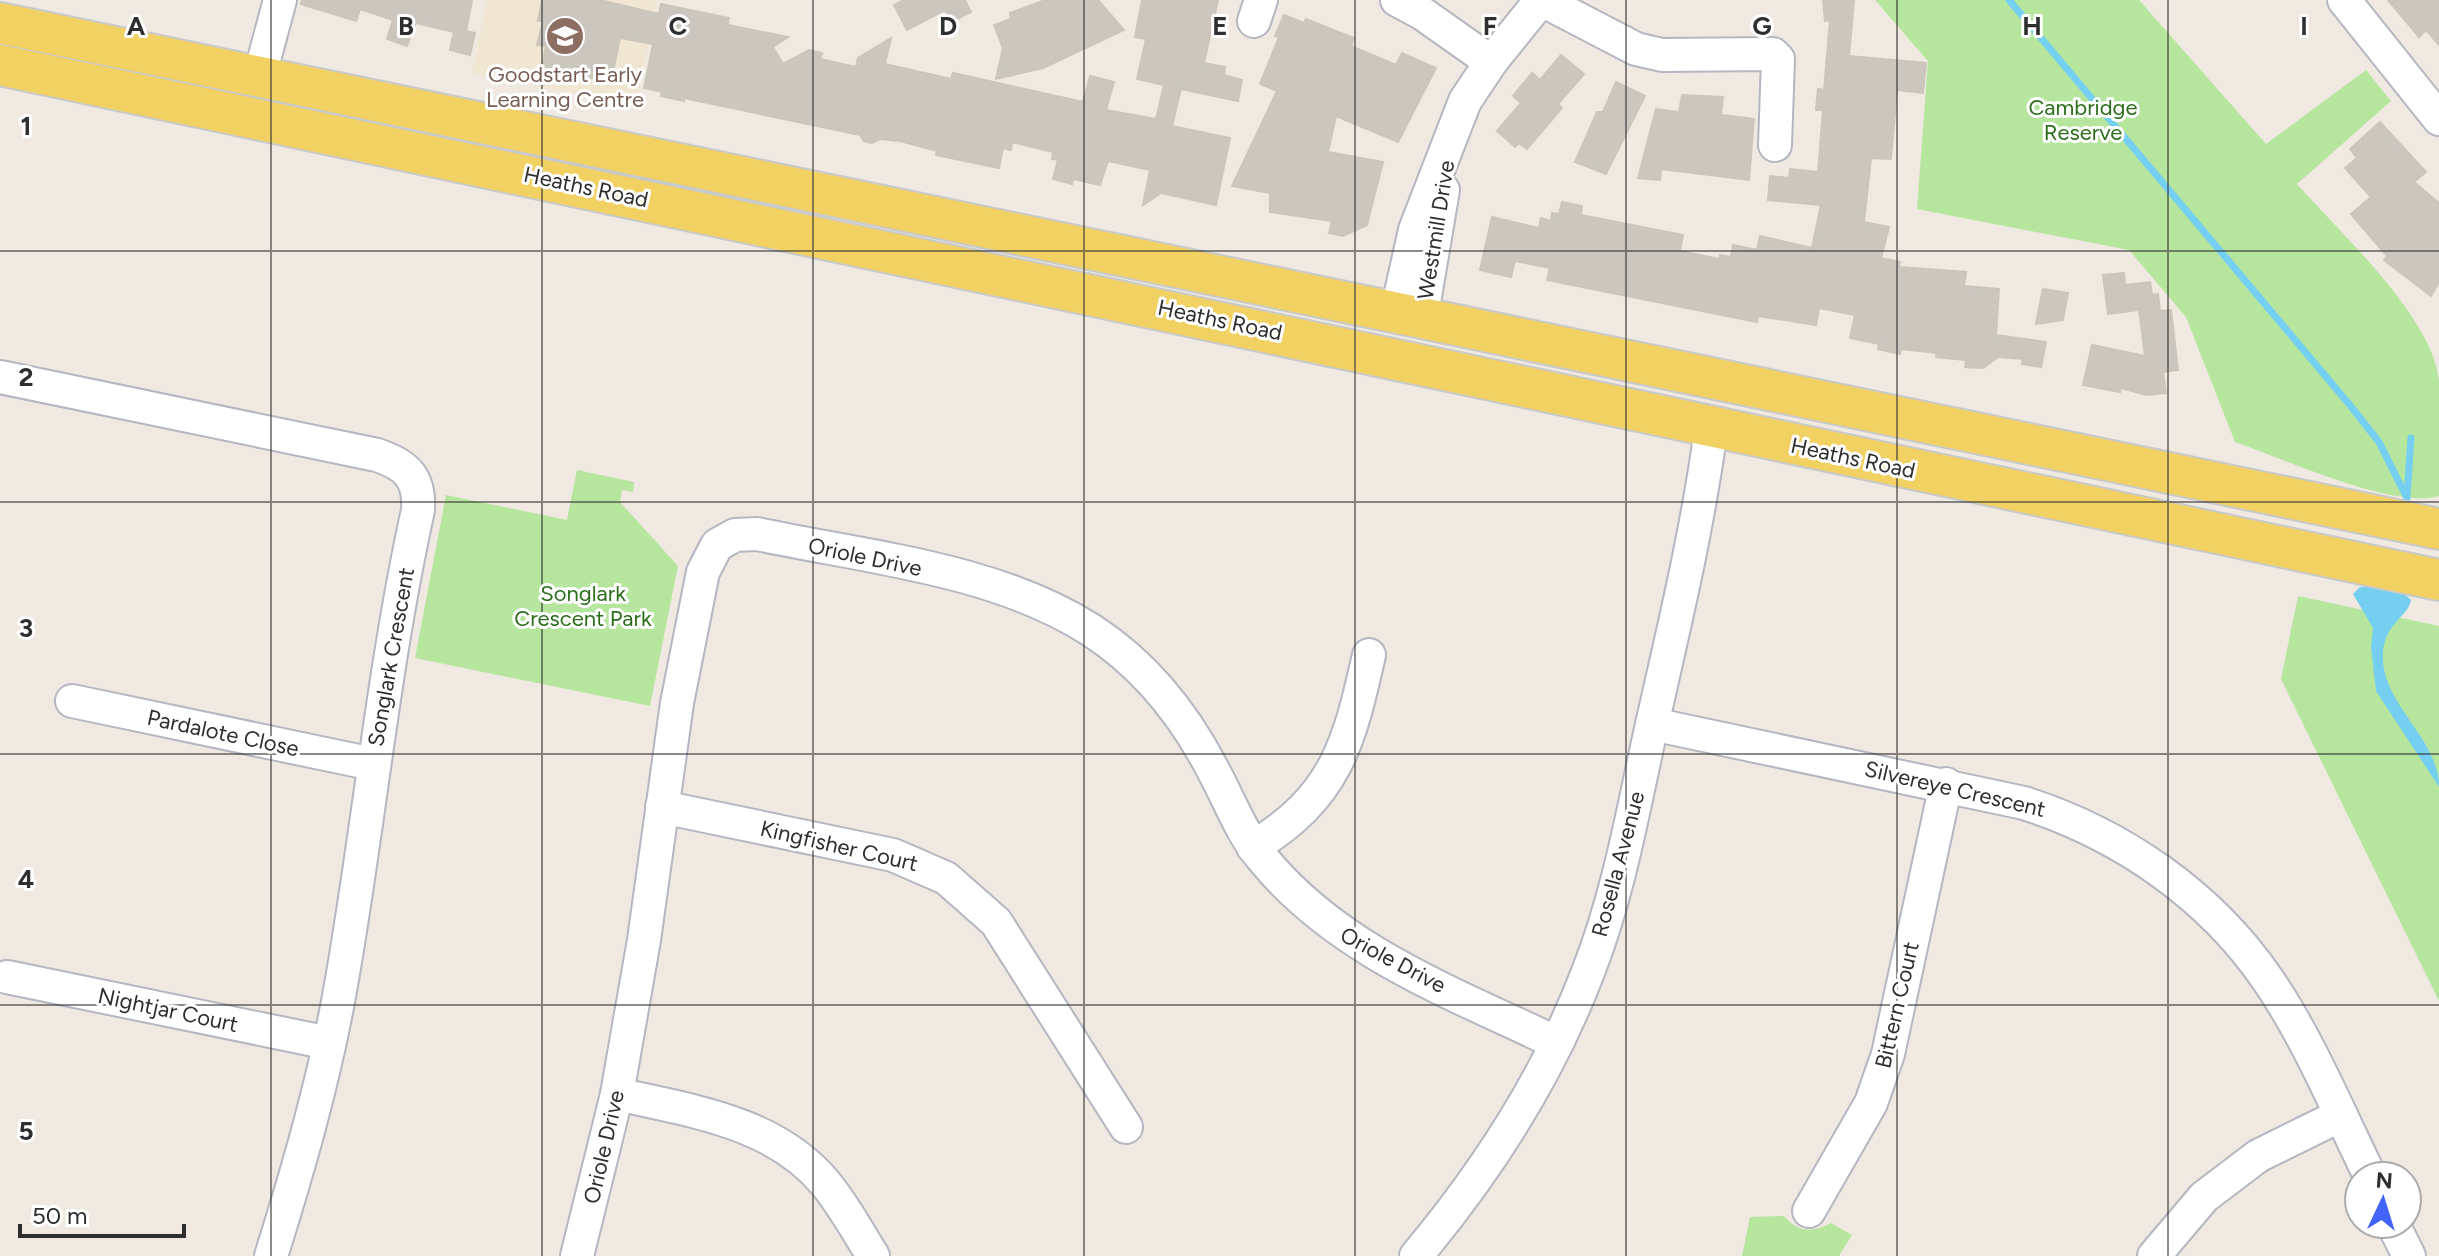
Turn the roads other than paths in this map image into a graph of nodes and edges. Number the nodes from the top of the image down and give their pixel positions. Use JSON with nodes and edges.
{"nodes":[{"id":1,"x":280,"y":0,"type":"edge"},
{"id":2,"x":1397,"y":0,"type":"edge"},
{"id":3,"x":1542,"y":0,"type":"edge"},
{"id":4,"x":2344,"y":0,"type":"edge"},
{"id":5,"x":0,"y":23,"type":"edge"},
{"id":6,"x":1491,"y":62,"type":"junction"},
{"id":7,"x":0,"y":65,"type":"edge"},
{"id":8,"x":259,"y":78,"type":"junction"},
{"id":9,"x":244,"y":116,"type":"junction"},
{"id":10,"x":2439,"y":119,"type":"edge"},
{"id":11,"x":1775,"y":145,"type":"dead end"},
{"id":12,"x":1408,"y":318,"type":"junction"},
{"id":13,"x":1402,"y":358,"type":"junction"},
{"id":14,"x":0,"y":377,"type":"edge"},
{"id":15,"x":1720,"y":382,"type":"junction"},
{"id":16,"x":1711,"y":429,"type":"junction"},
{"id":17,"x":2438,"y":528,"type":"edge"},
{"id":18,"x":2434,"y":579,"type":"edge"},
{"id":19,"x":1369,"y":655,"type":"dead end"},
{"id":20,"x":72,"y":701,"type":"dead end"},
{"id":21,"x":1652,"y":724,"type":"junction"},
{"id":22,"x":373,"y":764,"type":"junction"},
{"id":23,"x":1946,"y":784,"type":"junction"},
{"id":24,"x":662,"y":807,"type":"junction"},
{"id":25,"x":1253,"y":847,"type":"junction"},
{"id":26,"x":7,"y":977,"type":"dead end"},
{"id":27,"x":329,"y":1043,"type":"junction"},
{"id":28,"x":1557,"y":1043,"type":"junction"},
{"id":29,"x":617,"y":1094,"type":"junction"},
{"id":30,"x":2341,"y":1115,"type":"junction"},
{"id":31,"x":1126,"y":1127,"type":"dead end"},
{"id":32,"x":2362,"y":1160,"type":"edge"},
{"id":33,"x":1809,"y":1211,"type":"dead end"},
{"id":34,"x":271,"y":1256,"type":"edge"},
{"id":35,"x":577,"y":1256,"type":"edge"},
{"id":36,"x":873,"y":1256,"type":"edge"},
{"id":37,"x":1416,"y":1256,"type":"edge"},
{"id":38,"x":2154,"y":1256,"type":"edge"}],
"edges":[{"from":1,"to":8,"type":"street"},
{"from":2,"to":6,"type":"street"},
{"from":3,"to":6,"type":"street","name":"Westmill Drive"},
{"from":3,"to":11,"type":"street"},
{"from":4,"to":10,"type":"street"},
{"from":5,"to":8,"type":"main road","name":"Heaths Road"},
{"from":6,"to":12,"type":"street","name":"Westmill Drive"},
{"from":7,"to":9,"type":"main road","name":"Heaths Road"},
{"from":8,"to":9,"type":"main road"},
{"from":8,"to":12,"type":"main road","name":"Heaths Road"},
{"from":9,"to":13,"type":"main road","name":"Heaths Road"},
{"from":12,"to":13,"type":"main road"},
{"from":12,"to":15,"type":"main road","name":"Heaths Road"},
{"from":13,"to":16,"type":"main road","name":"Heaths Road"},
{"from":14,"to":22,"type":"street","name":"Songlark Crescent"},
{"from":15,"to":16,"type":"main road"},
{"from":15,"to":17,"type":"main road","name":"Heaths Road"},
{"from":16,"to":18,"type":"main road","name":"Heaths Road"},
{"from":16,"to":21,"type":"street","name":"Rosella Avenue"},
{"from":19,"to":25,"type":"street"},
{"from":20,"to":22,"type":"street","name":"Pardalote Close"},
{"from":21,"to":23,"type":"street","name":"Silvereye Crescent"},
{"from":21,"to":28,"type":"street","name":"Rosella Avenue"},
{"from":22,"to":27,"type":"street","name":"Songlark Crescent"},
{"from":23,"to":30,"type":"street","name":"Silvereye Crescent"},
{"from":23,"to":33,"type":"street","name":"Bittern Court"},
{"from":24,"to":25,"type":"street","name":"Oriole Drive"},
{"from":24,"to":29,"type":"street","name":"Oriole Drive"},
{"from":24,"to":31,"type":"street","name":"Kingfisher Court"},
{"from":25,"to":28,"type":"street","name":"Oriole Drive"},
{"from":26,"to":27,"type":"street","name":"Nightjar Court"},
{"from":27,"to":34,"type":"street","name":"Songlark Crescent"},
{"from":28,"to":37,"type":"street","name":"Rosella Avenue"},
{"from":29,"to":35,"type":"street","name":"Oriole Drive"},
{"from":29,"to":36,"type":"street"},
{"from":30,"to":32,"type":"street","name":"Silvereye Crescent"},
{"from":30,"to":38,"type":"street"}]}
